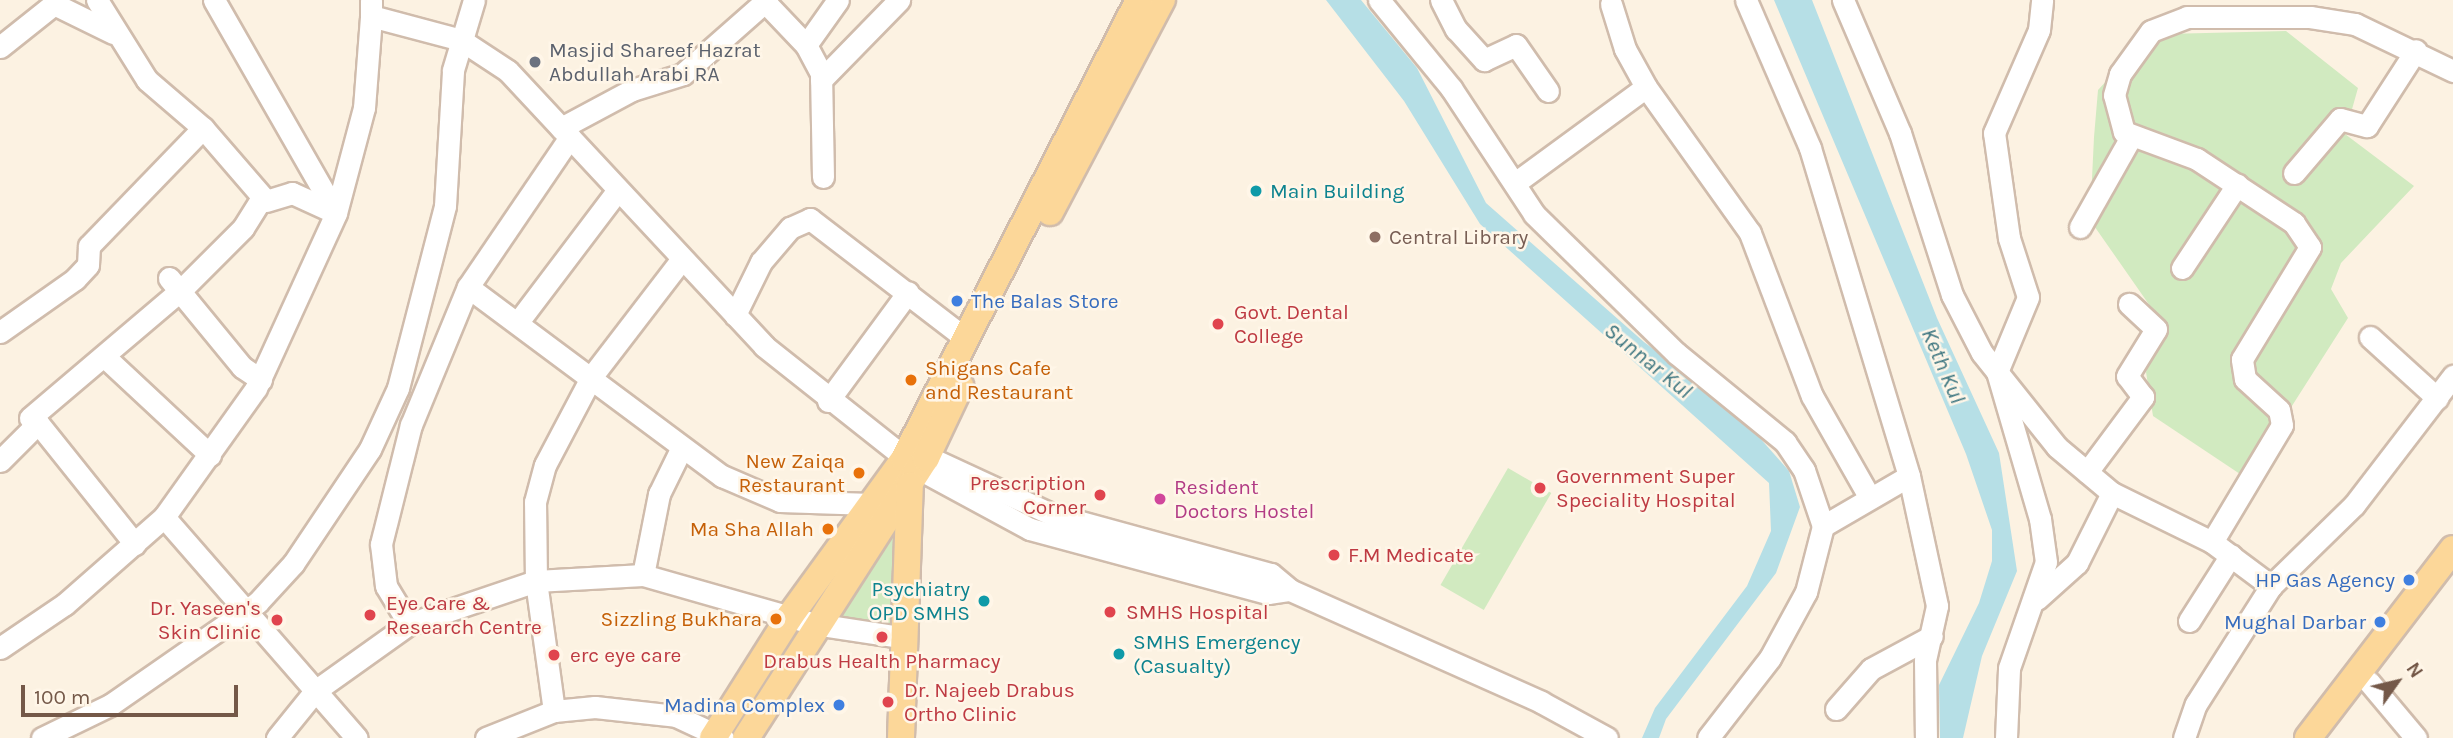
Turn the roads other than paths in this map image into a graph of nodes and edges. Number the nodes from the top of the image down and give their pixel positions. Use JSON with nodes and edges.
{"nodes":[{"id":1,"x":97,"y":0,"type":"edge"},
{"id":2,"x":214,"y":0,"type":"edge"},
{"id":3,"x":474,"y":0,"type":"edge"},
{"id":4,"x":838,"y":0,"type":"edge"},
{"id":5,"x":899,"y":0,"type":"edge"},
{"id":6,"x":1139,"y":0,"type":"edge"},
{"id":7,"x":1162,"y":0,"type":"edge"},
{"id":8,"x":1379,"y":0,"type":"edge"},
{"id":9,"x":1441,"y":0,"type":"edge"},
{"id":10,"x":1746,"y":0,"type":"edge"},
{"id":11,"x":1843,"y":0,"type":"edge"},
{"id":12,"x":2042,"y":0,"type":"edge"},
{"id":13,"x":766,"y":1,"type":"edge"},
{"id":14,"x":1611,"y":4,"type":"dead end"},
{"id":15,"x":371,"y":8,"type":"edge"},
{"id":16,"x":113,"y":33,"type":"junction"},
{"id":17,"x":454,"y":39,"type":"junction"},
{"id":18,"x":806,"y":45,"type":"junction"},
{"id":19,"x":0,"y":47,"type":"edge"},
{"id":20,"x":2416,"y":50,"type":"junction"},
{"id":21,"x":2453,"y":71,"type":"edge"},
{"id":22,"x":821,"y":80,"type":"junction"},
{"id":23,"x":1646,"y":87,"type":"junction"},
{"id":24,"x":1548,"y":91,"type":"dead end"},
{"id":25,"x":202,"y":128,"type":"junction"},
{"id":26,"x":565,"y":133,"type":"junction"},
{"id":27,"x":2131,"y":137,"type":"junction"},
{"id":28,"x":2294,"y":173,"type":"dead end"},
{"id":29,"x":823,"y":177,"type":"dead end"},
{"id":30,"x":1515,"y":183,"type":"junction"},
{"id":31,"x":2237,"y":185,"type":"junction"},
{"id":32,"x":618,"y":190,"type":"junction"},
{"id":33,"x":262,"y":197,"type":"junction"},
{"id":34,"x":337,"y":213,"type":"junction"},
{"id":35,"x":2080,"y":227,"type":"dead end"},
{"id":36,"x":681,"y":260,"type":"junction"},
{"id":37,"x":2182,"y":268,"type":"dead end"},
{"id":38,"x":174,"y":284,"type":"junction"},
{"id":39,"x":468,"y":287,"type":"junction"},
{"id":40,"x":908,"y":292,"type":"junction"},
{"id":41,"x":2129,"y":304,"type":"dead end"},
{"id":42,"x":736,"y":315,"type":"junction"},
{"id":43,"x":518,"y":322,"type":"junction"},
{"id":44,"x":0,"y":332,"type":"edge"},
{"id":45,"x":2370,"y":337,"type":"dead end"},
{"id":46,"x":965,"y":338,"type":"junction"},
{"id":47,"x":107,"y":359,"type":"dead end"},
{"id":48,"x":1997,"y":372,"type":"junction"},
{"id":49,"x":592,"y":376,"type":"junction"},
{"id":50,"x":2453,"y":376,"type":"edge"},
{"id":51,"x":261,"y":380,"type":"junction"},
{"id":52,"x":2437,"y":398,"type":"junction"},
{"id":53,"x":828,"y":401,"type":"junction"},
{"id":54,"x":30,"y":418,"type":"dead end"},
{"id":55,"x":682,"y":447,"type":"junction"},
{"id":56,"x":210,"y":455,"type":"junction"},
{"id":57,"x":0,"y":461,"type":"edge"},
{"id":58,"x":914,"y":463,"type":"junction"},
{"id":59,"x":2087,"y":472,"type":"junction"},
{"id":60,"x":1909,"y":476,"type":"junction"},
{"id":61,"x":2112,"y":493,"type":"junction"},
{"id":62,"x":1870,"y":498,"type":"junction"},
{"id":63,"x":871,"y":504,"type":"junction"},
{"id":64,"x":164,"y":517,"type":"junction"},
{"id":65,"x":1823,"y":526,"type":"junction"},
{"id":66,"x":2212,"y":542,"type":"junction"},
{"id":67,"x":135,"y":544,"type":"junction"},
{"id":68,"x":2453,"y":549,"type":"edge"},
{"id":69,"x":2231,"y":555,"type":"junction"},
{"id":70,"x":643,"y":575,"type":"junction"},
{"id":71,"x":2453,"y":578,"type":"edge"},
{"id":72,"x":536,"y":581,"type":"junction"},
{"id":73,"x":2271,"y":586,"type":"junction"},
{"id":74,"x":2037,"y":599,"type":"junction"},
{"id":75,"x":247,"y":612,"type":"junction"},
{"id":76,"x":802,"y":620,"type":"junction"},
{"id":77,"x":2189,"y":621,"type":"dead end"},
{"id":78,"x":410,"y":624,"type":"junction"},
{"id":79,"x":1932,"y":636,"type":"junction"},
{"id":80,"x":901,"y":637,"type":"junction"},
{"id":81,"x":2,"y":643,"type":"edge"},
{"id":82,"x":2369,"y":682,"type":"junction"},
{"id":83,"x":315,"y":691,"type":"junction"},
{"id":84,"x":1836,"y":709,"type":"dead end"},
{"id":85,"x":554,"y":711,"type":"junction"},
{"id":86,"x":717,"y":737,"type":"edge"},
{"id":87,"x":42,"y":738,"type":"edge"},
{"id":88,"x":277,"y":738,"type":"edge"},
{"id":89,"x":357,"y":738,"type":"edge"},
{"id":90,"x":486,"y":738,"type":"edge"},
{"id":91,"x":746,"y":738,"type":"edge"},
{"id":92,"x":901,"y":738,"type":"edge"},
{"id":93,"x":1607,"y":738,"type":"edge"},
{"id":94,"x":1708,"y":738,"type":"edge"},
{"id":95,"x":1926,"y":738,"type":"edge"},
{"id":96,"x":2006,"y":738,"type":"edge"},
{"id":97,"x":2184,"y":738,"type":"edge"},
{"id":98,"x":2308,"y":738,"type":"edge"},
{"id":99,"x":2317,"y":738,"type":"edge"},
{"id":100,"x":2416,"y":738,"type":"edge"}],
"edges":[{"from":1,"to":16,"type":"street"},
{"from":2,"to":34,"type":"street"},
{"from":3,"to":17,"type":"street"},
{"from":4,"to":18,"type":"street"},
{"from":5,"to":22,"type":"street"},
{"from":6,"to":46,"type":"main road"},
{"from":7,"to":58,"type":"main road"},
{"from":8,"to":30,"type":"street"},
{"from":9,"to":24,"type":"street"},
{"from":10,"to":60,"type":"street"},
{"from":11,"to":48,"type":"street"},
{"from":12,"to":48,"type":"street"},
{"from":13,"to":18,"type":"street"},
{"from":13,"to":26,"type":"street"},
{"from":14,"to":23,"type":"street"},
{"from":15,"to":17,"type":"street"},
{"from":15,"to":34,"type":"street"},
{"from":16,"to":19,"type":"street"},
{"from":16,"to":25,"type":"street"},
{"from":17,"to":26,"type":"street"},
{"from":17,"to":75,"type":"street"},
{"from":18,"to":22,"type":"street"},
{"from":20,"to":21,"type":"street"},
{"from":20,"to":27,"type":"street"},
{"from":20,"to":28,"type":"street"},
{"from":22,"to":29,"type":"street"},
{"from":23,"to":30,"type":"street"},
{"from":23,"to":62,"type":"street"},
{"from":25,"to":33,"type":"street"},
{"from":25,"to":44,"type":"street"},
{"from":26,"to":32,"type":"street"},
{"from":26,"to":39,"type":"street"},
{"from":27,"to":31,"type":"street"},
{"from":27,"to":35,"type":"street"},
{"from":30,"to":65,"type":"street"},
{"from":31,"to":37,"type":"street"},
{"from":31,"to":66,"type":"street"},
{"from":32,"to":36,"type":"street"},
{"from":32,"to":43,"type":"street"},
{"from":33,"to":34,"type":"street"},
{"from":33,"to":38,"type":"street"},
{"from":34,"to":51,"type":"street"},
{"from":36,"to":42,"type":"street"},
{"from":36,"to":49,"type":"street"},
{"from":38,"to":51,"type":"street"},
{"from":38,"to":54,"type":"street"},
{"from":39,"to":43,"type":"street"},
{"from":39,"to":78,"type":"street"},
{"from":40,"to":42,"type":"street"},
{"from":40,"to":46,"type":"street"},
{"from":40,"to":53,"type":"street"},
{"from":41,"to":59,"type":"street"},
{"from":42,"to":53,"type":"street"},
{"from":43,"to":49,"type":"street"},
{"from":45,"to":52,"type":"street"},
{"from":46,"to":58,"type":"main road"},
{"from":47,"to":56,"type":"street"},
{"from":48,"to":59,"type":"street"},
{"from":48,"to":74,"type":"street"},
{"from":49,"to":55,"type":"street"},
{"from":49,"to":72,"type":"street"},
{"from":50,"to":52,"type":"street"},
{"from":51,"to":56,"type":"street"},
{"from":52,"to":73,"type":"street"},
{"from":53,"to":58,"type":"street"},
{"from":55,"to":63,"type":"street"},
{"from":55,"to":70,"type":"street"},
{"from":56,"to":64,"type":"street"},
{"from":57,"to":67,"type":"street"},
{"from":58,"to":63,"type":"main road"},
{"from":58,"to":76,"type":"main road"},
{"from":58,"to":80,"type":"main road"},
{"from":58,"to":93,"type":"street"},
{"from":59,"to":61,"type":"street"},
{"from":60,"to":62,"type":"street"},
{"from":60,"to":79,"type":"street"},
{"from":61,"to":66,"type":"street"},
{"from":61,"to":74,"type":"street"},
{"from":62,"to":65,"type":"street"},
{"from":63,"to":76,"type":"main road"},
{"from":64,"to":67,"type":"street"},
{"from":64,"to":75,"type":"street"},
{"from":65,"to":94,"type":"street"},
{"from":66,"to":69,"type":"street"},
{"from":67,"to":81,"type":"street"},
{"from":68,"to":98,"type":"main road"},
{"from":69,"to":73,"type":"street"},
{"from":69,"to":77,"type":"street"},
{"from":70,"to":72,"type":"street"},
{"from":70,"to":76,"type":"street"},
{"from":71,"to":82,"type":"main road"},
{"from":72,"to":78,"type":"street"},
{"from":72,"to":85,"type":"street"},
{"from":73,"to":97,"type":"street"},
{"from":74,"to":96,"type":"street"},
{"from":75,"to":83,"type":"street"},
{"from":75,"to":87,"type":"street"},
{"from":76,"to":80,"type":"street"},
{"from":76,"to":86,"type":"main road"},
{"from":76,"to":91,"type":"main road"},
{"from":78,"to":83,"type":"street"},
{"from":79,"to":84,"type":"street"},
{"from":79,"to":95,"type":"street"},
{"from":80,"to":92,"type":"main road"},
{"from":82,"to":99,"type":"main road"},
{"from":82,"to":100,"type":"street"},
{"from":83,"to":88,"type":"street"},
{"from":83,"to":89,"type":"street"},
{"from":85,"to":86,"type":"street"},
{"from":85,"to":90,"type":"street"}]}
